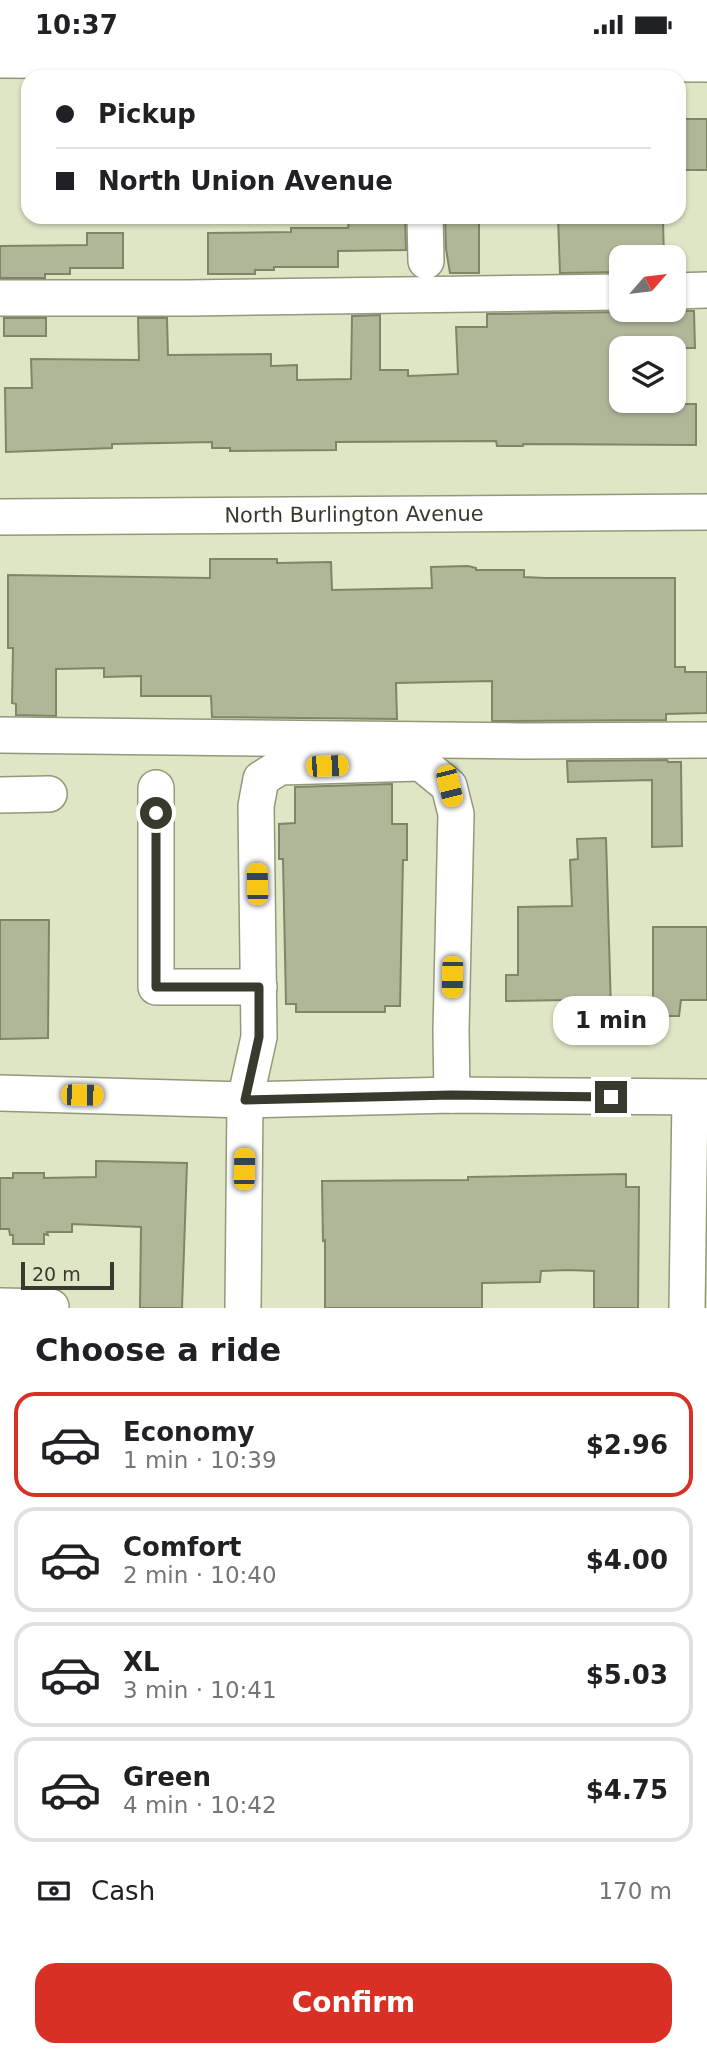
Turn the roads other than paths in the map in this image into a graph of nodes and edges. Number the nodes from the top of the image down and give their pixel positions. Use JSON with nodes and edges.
{"nodes":[{"id":1,"x":0,"y":60,"type":"edge"},
{"id":2,"x":707,"y":64,"type":"edge"},
{"id":3,"x":418,"y":70,"type":"edge"},
{"id":4,"x":425,"y":224,"type":"edge"},
{"id":5,"x":426,"y":261,"type":"dead end"},
{"id":6,"x":707,"y":290,"type":"edge"},
{"id":7,"x":686,"y":291,"type":"edge"},
{"id":8,"x":609,"y":292,"type":"edge"},
{"id":9,"x":0,"y":298,"type":"edge"},
{"id":10,"x":707,"y":512,"type":"edge"},
{"id":11,"x":0,"y":517,"type":"edge"},
{"id":12,"x":0,"y":735,"type":"edge"},
{"id":13,"x":707,"y":740,"type":"edge"},
{"id":14,"x":156,"y":788,"type":"dead end"},
{"id":15,"x":49,"y":794,"type":"dead end"},
{"id":16,"x":0,"y":795,"type":"edge"},
{"id":17,"x":259,"y":987,"type":"junction"},
{"id":18,"x":0,"y":1093,"type":"edge"},
{"id":19,"x":452,"y":1095,"type":"junction"},
{"id":20,"x":698,"y":1097,"type":"edge"},
{"id":21,"x":245,"y":1100,"type":"junction"},
{"id":22,"x":0,"y":1306,"type":"edge"},
{"id":23,"x":51,"y":1307,"type":"edge"},
{"id":24,"x":243,"y":1308,"type":"edge"},
{"id":25,"x":687,"y":1308,"type":"edge"}],
"edges":[{"from":1,"to":3,"type":"street"},
{"from":2,"to":3,"type":"street"},
{"from":4,"to":5,"type":"street"},
{"from":6,"to":7,"type":"street"},
{"from":8,"to":9,"type":"street"},
{"from":10,"to":11,"type":"street","name":"North Burlington Avenue"},
{"from":12,"to":13,"type":"street"},
{"from":14,"to":17,"type":"street"},
{"from":15,"to":16,"type":"street"},
{"from":17,"to":19,"type":"street"},
{"from":17,"to":21,"type":"street"},
{"from":18,"to":21,"type":"street"},
{"from":19,"to":20,"type":"street"},
{"from":19,"to":21,"type":"street"},
{"from":20,"to":25,"type":"street"},
{"from":21,"to":24,"type":"street"},
{"from":22,"to":23,"type":"street"}]}
